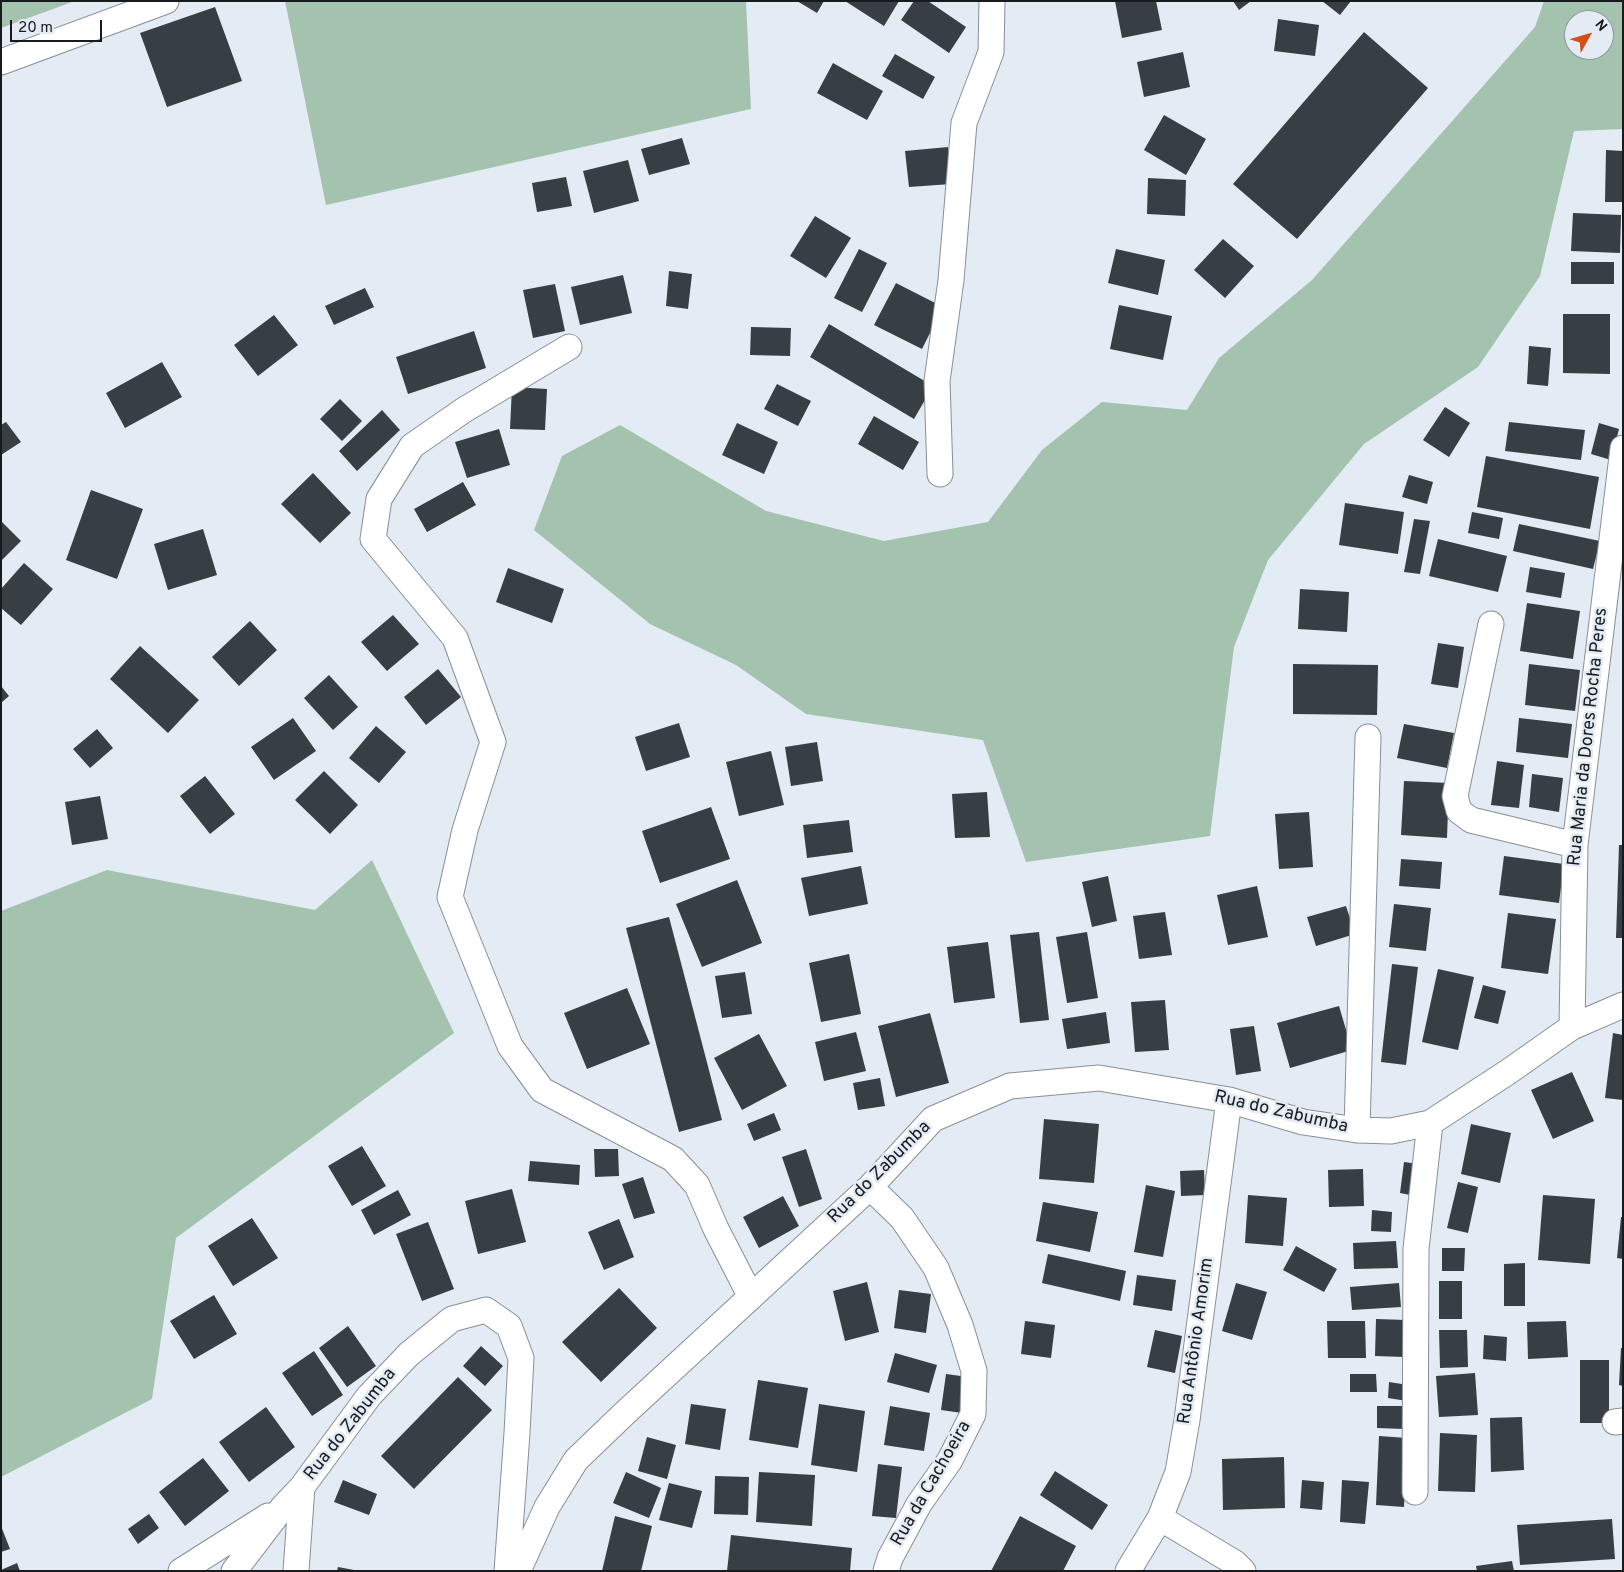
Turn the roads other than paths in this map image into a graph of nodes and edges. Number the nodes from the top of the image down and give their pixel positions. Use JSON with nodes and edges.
{"nodes":[{"id":1,"x":166,"y":1,"type":"edge"},
{"id":2,"x":992,"y":1,"type":"edge"},
{"id":3,"x":1,"y":62,"type":"edge"},
{"id":4,"x":568,"y":347,"type":"dead end"},
{"id":5,"x":1623,"y":448,"type":"edge"},
{"id":6,"x":940,"y":474,"type":"dead end"},
{"id":7,"x":1491,"y":624,"type":"dead end"},
{"id":8,"x":1368,"y":737,"type":"dead end"},
{"id":9,"x":1575,"y":845,"type":"junction"},
{"id":10,"x":1623,"y":1005,"type":"edge"},
{"id":11,"x":1572,"y":1027,"type":"junction"},
{"id":12,"x":1228,"y":1100,"type":"junction"},
{"id":13,"x":1430,"y":1123,"type":"junction"},
{"id":14,"x":1357,"y":1130,"type":"junction"},
{"id":15,"x":870,"y":1187,"type":"junction"},
{"id":16,"x":751,"y":1297,"type":"junction"},
{"id":17,"x":302,"y":1487,"type":"junction"},
{"id":18,"x":1415,"y":1492,"type":"dead end"},
{"id":19,"x":283,"y":1507,"type":"junction"},
{"id":20,"x":1160,"y":1518,"type":"junction"},
{"id":21,"x":181,"y":1571,"type":"edge"},
{"id":22,"x":234,"y":1571,"type":"edge"},
{"id":23,"x":296,"y":1571,"type":"edge"},
{"id":24,"x":507,"y":1571,"type":"edge"},
{"id":25,"x":518,"y":1571,"type":"edge"},
{"id":26,"x":886,"y":1571,"type":"edge"},
{"id":27,"x":1128,"y":1571,"type":"edge"},
{"id":28,"x":1243,"y":1571,"type":"edge"}],
"edges":[{"from":1,"to":3,"type":"street"},
{"from":2,"to":6,"type":"street"},
{"from":4,"to":16,"type":"street"},
{"from":5,"to":9,"type":"street","name":"Rua Maria da Dores Rocha Peres"},
{"from":7,"to":9,"type":"street"},
{"from":8,"to":14,"type":"street"},
{"from":9,"to":11,"type":"street","name":"Rua Maria da Dores Rocha Peres"},
{"from":10,"to":11,"type":"street","name":"Rua do Zabumba"},
{"from":11,"to":13,"type":"street","name":"Rua do Zabumba"},
{"from":12,"to":14,"type":"street","name":"Rua do Zabumba"},
{"from":12,"to":15,"type":"street","name":"Rua do Zabumba"},
{"from":12,"to":20,"type":"street","name":"Rua Antônio Amorim"},
{"from":13,"to":14,"type":"street","name":"Rua do Zabumba"},
{"from":13,"to":18,"type":"street"},
{"from":15,"to":16,"type":"street","name":"Rua do Zabumba"},
{"from":15,"to":26,"type":"street","name":"Rua da Cachoeira"},
{"from":16,"to":25,"type":"street","name":"Rua do Zabumba"},
{"from":17,"to":19,"type":"street","name":"Rua do Zabumba"},
{"from":17,"to":23,"type":"street"},
{"from":17,"to":24,"type":"street","name":"Rua do Zabumba"},
{"from":19,"to":21,"type":"street"},
{"from":19,"to":22,"type":"street","name":"Rua do Zabumba"},
{"from":20,"to":27,"type":"street","name":"Rua Antônio Amorim"},
{"from":20,"to":28,"type":"street"}]}
